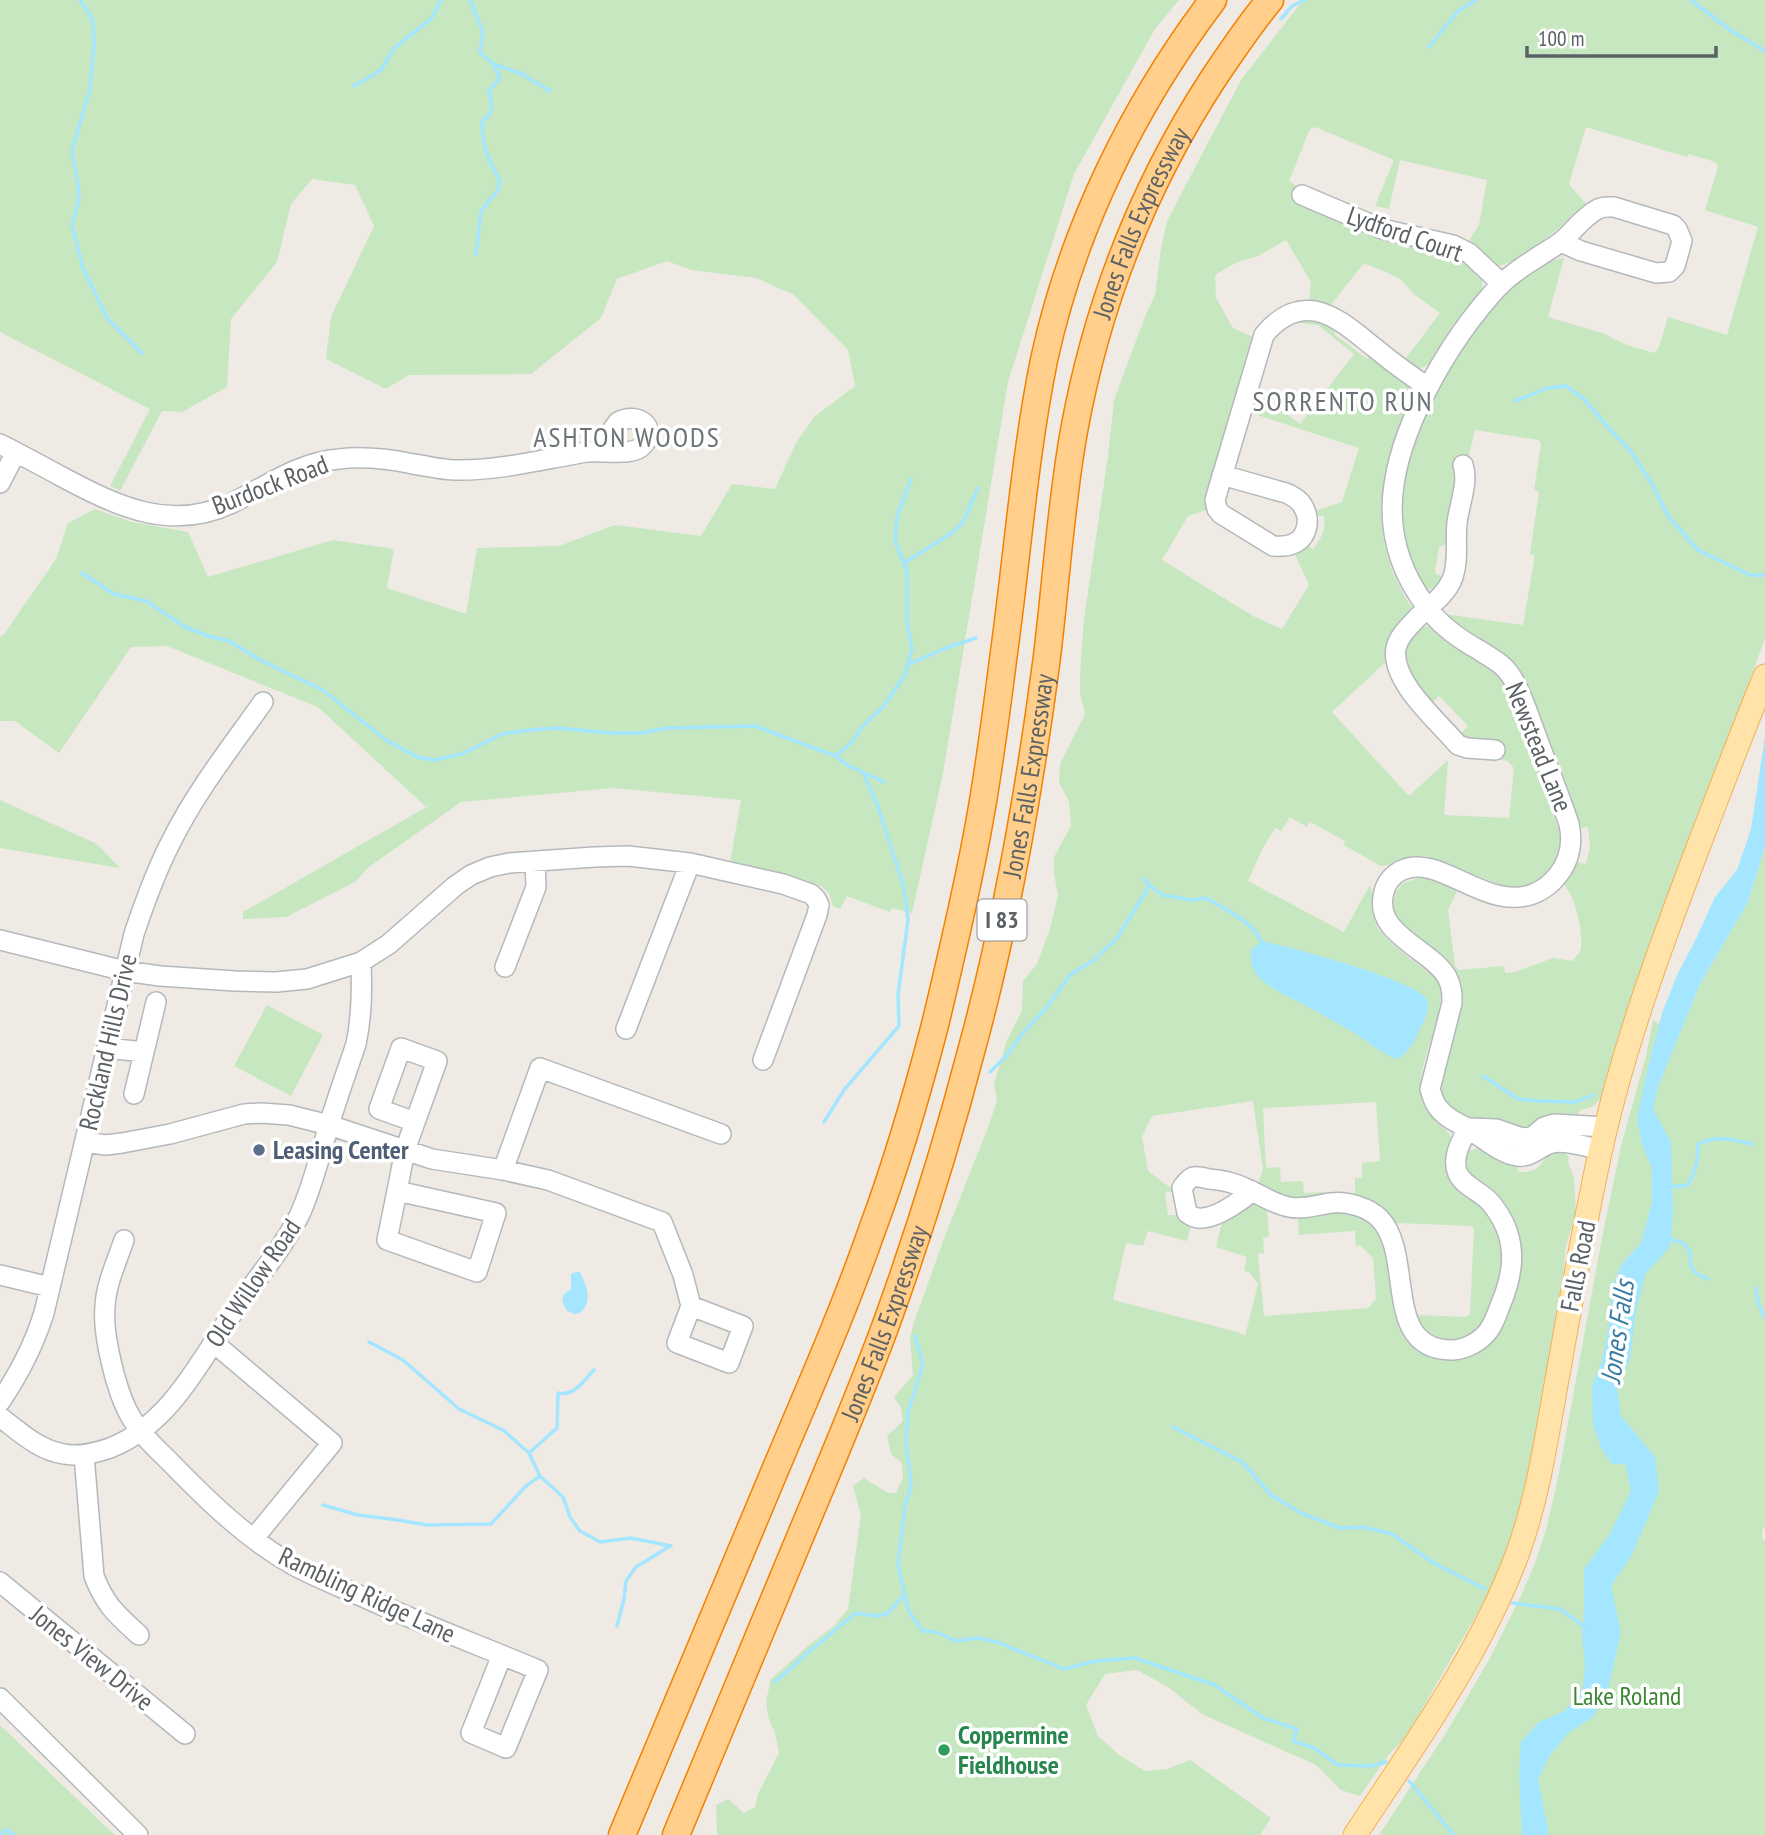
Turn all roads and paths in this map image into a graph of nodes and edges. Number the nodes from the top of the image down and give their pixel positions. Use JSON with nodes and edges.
{"nodes":[{"id":1,"x":1213,"y":0,"type":"edge"},
{"id":2,"x":1270,"y":0,"type":"edge"},
{"id":3,"x":1302,"y":195,"type":"dead end"},
{"id":4,"x":1561,"y":242,"type":"junction"},
{"id":5,"x":1501,"y":283,"type":"junction"},
{"id":6,"x":1428,"y":387,"type":"junction"},
{"id":7,"x":8,"y":448,"type":"edge"},
{"id":8,"x":597,"y":451,"type":"dead end"},
{"id":9,"x":1463,"y":465,"type":"dead end"},
{"id":10,"x":1223,"y":475,"type":"junction"},
{"id":11,"x":0,"y":484,"type":"edge"},
{"id":12,"x":1427,"y":608,"type":"junction"},
{"id":13,"x":1765,"y":676,"type":"edge"},
{"id":14,"x":262,"y":702,"type":"dead end"},
{"id":15,"x":1495,"y":750,"type":"dead end"},
{"id":16,"x":535,"y":861,"type":"junction"},
{"id":17,"x":690,"y":863,"type":"junction"},
{"id":18,"x":0,"y":940,"type":"edge"},
{"id":19,"x":361,"y":962,"type":"junction"},
{"id":20,"x":505,"y":967,"type":"dead end"},
{"id":21,"x":125,"y":971,"type":"junction"},
{"id":22,"x":156,"y":1002,"type":"dead end"},
{"id":23,"x":626,"y":1029,"type":"dead end"},
{"id":24,"x":107,"y":1048,"type":"junction"},
{"id":25,"x":144,"y":1052,"type":"junction"},
{"id":26,"x":763,"y":1060,"type":"dead end"},
{"id":27,"x":134,"y":1094,"type":"dead end"},
{"id":28,"x":415,"y":1122,"type":"dead end"},
{"id":29,"x":329,"y":1125,"type":"junction"},
{"id":30,"x":1606,"y":1127,"type":"junction"},
{"id":31,"x":1468,"y":1128,"type":"junction"},
{"id":32,"x":721,"y":1134,"type":"dead end"},
{"id":33,"x":85,"y":1142,"type":"junction"},
{"id":34,"x":405,"y":1150,"type":"junction"},
{"id":35,"x":1601,"y":1150,"type":"junction"},
{"id":36,"x":503,"y":1170,"type":"junction"},
{"id":37,"x":397,"y":1191,"type":"junction"},
{"id":38,"x":1252,"y":1191,"type":"dead end"},
{"id":39,"x":124,"y":1240,"type":"dead end"},
{"id":40,"x":0,"y":1275,"type":"edge"},
{"id":41,"x":50,"y":1287,"type":"junction"},
{"id":42,"x":691,"y":1306,"type":"dead end"},
{"id":43,"x":214,"y":1343,"type":"junction"},
{"id":44,"x":0,"y":1402,"type":"edge"},
{"id":45,"x":0,"y":1418,"type":"edge"},
{"id":46,"x":141,"y":1432,"type":"junction"},
{"id":47,"x":83,"y":1455,"type":"junction"},
{"id":48,"x":254,"y":1538,"type":"junction"},
{"id":49,"x":0,"y":1582,"type":"edge"},
{"id":50,"x":139,"y":1635,"type":"dead end"},
{"id":51,"x":502,"y":1655,"type":"junction"},
{"id":52,"x":0,"y":1698,"type":"edge"},
{"id":53,"x":185,"y":1734,"type":"dead end"},
{"id":54,"x":138,"y":1835,"type":"edge"},
{"id":55,"x":622,"y":1835,"type":"edge"},
{"id":56,"x":676,"y":1835,"type":"edge"},
{"id":57,"x":1355,"y":1835,"type":"edge"}],
"edges":[{"from":1,"to":55,"type":"highway","name":"Jones Falls Expressway","number":"I 83"},
{"from":2,"to":56,"type":"highway","name":"Jones Falls Expressway","number":"I 83"},
{"from":3,"to":5,"type":"street","name":"Lydford Court"},
{"from":4,"to":4,"type":"street","name":"Newstead Lane"},
{"from":4,"to":5,"type":"street","name":"Newstead Lane"},
{"from":5,"to":6,"type":"street","name":"Newstead Lane"},
{"from":6,"to":10,"type":"street"},
{"from":6,"to":12,"type":"street","name":"Newstead Lane"},
{"from":7,"to":8,"type":"street","name":"Burdock Road"},
{"from":7,"to":11,"type":"street"},
{"from":9,"to":12,"type":"street"},
{"from":10,"to":10,"type":"street"},
{"from":12,"to":15,"type":"street"},
{"from":12,"to":31,"type":"street","name":"Newstead Lane"},
{"from":13,"to":30,"type":"main road","name":"Falls Road"},
{"from":14,"to":21,"type":"street","name":"Rockland Hills Drive"},
{"from":16,"to":17,"type":"street"},
{"from":16,"to":19,"type":"street"},
{"from":16,"to":20,"type":"street"},
{"from":17,"to":23,"type":"street"},
{"from":17,"to":26,"type":"street"},
{"from":18,"to":21,"type":"street"},
{"from":19,"to":21,"type":"street"},
{"from":19,"to":29,"type":"street","name":"Old Willow Road"},
{"from":21,"to":24,"type":"street","name":"Rockland Hills Drive"},
{"from":22,"to":25,"type":"street"},
{"from":24,"to":25,"type":"street"},
{"from":24,"to":33,"type":"street","name":"Rockland Hills Drive"},
{"from":25,"to":27,"type":"street"},
{"from":28,"to":34,"type":"street"},
{"from":29,"to":33,"type":"street"},
{"from":29,"to":34,"type":"street"},
{"from":29,"to":43,"type":"street","name":"Old Willow Road"},
{"from":30,"to":31,"type":"street","name":"Newstead Lane"},
{"from":30,"to":35,"type":"main road","name":"Falls Road"},
{"from":31,"to":35,"type":"street","name":"Newstead Lane"},
{"from":31,"to":38,"type":"street"},
{"from":32,"to":36,"type":"street"},
{"from":33,"to":41,"type":"street","name":"Rockland Hills Drive"},
{"from":34,"to":36,"type":"street"},
{"from":34,"to":37,"type":"street"},
{"from":35,"to":57,"type":"main road","name":"Falls Road"},
{"from":36,"to":42,"type":"street"},
{"from":37,"to":37,"type":"street"},
{"from":39,"to":46,"type":"street","name":"Rambling Ridge Lane"},
{"from":40,"to":41,"type":"street"},
{"from":41,"to":44,"type":"street","name":"Rockland Hills Drive"},
{"from":43,"to":46,"type":"street","name":"Old Willow Road"},
{"from":43,"to":48,"type":"street"},
{"from":45,"to":47,"type":"street","name":"Old Willow Road"},
{"from":46,"to":47,"type":"street","name":"Old Willow Road"},
{"from":46,"to":48,"type":"street","name":"Rambling Ridge Lane"},
{"from":47,"to":50,"type":"street"},
{"from":48,"to":51,"type":"street","name":"Rambling Ridge Lane"},
{"from":49,"to":53,"type":"street","name":"Jones View Drive"},
{"from":51,"to":51,"type":"street","name":"Rambling Ridge Lane"},
{"from":52,"to":54,"type":"street"}]}
